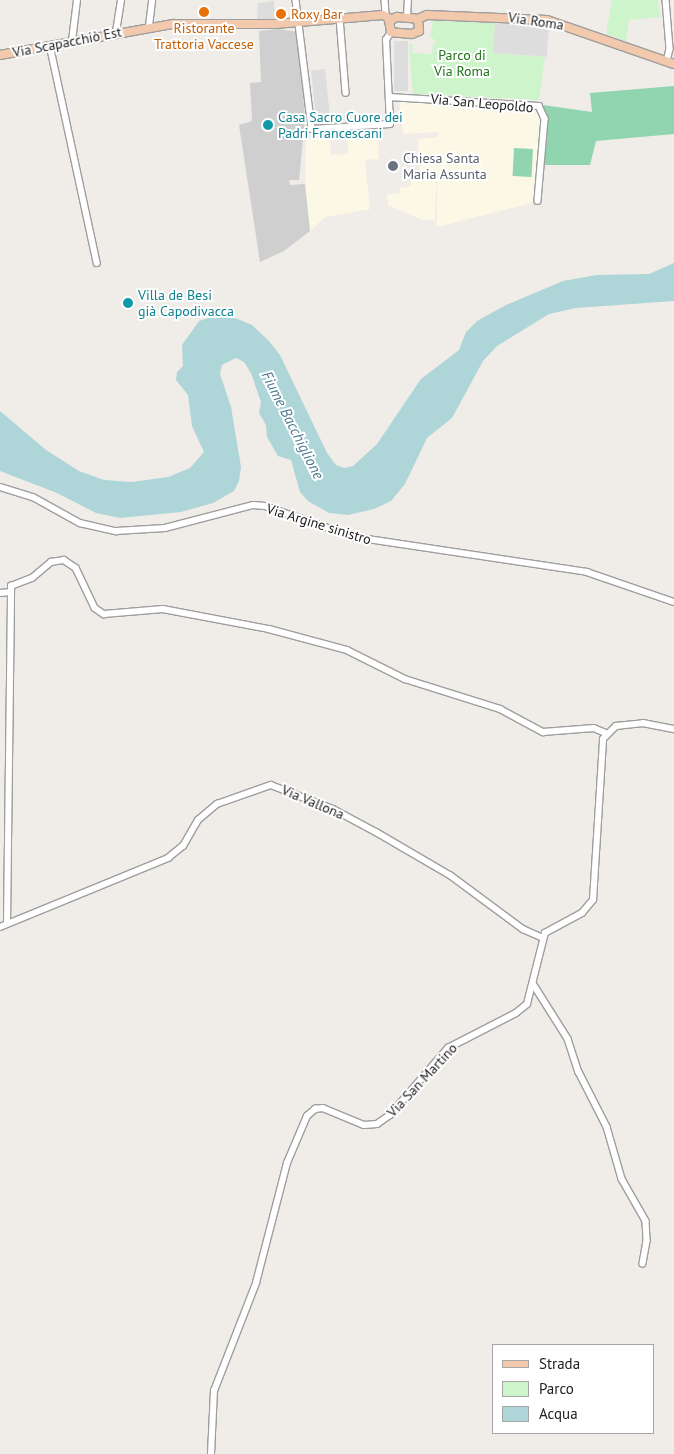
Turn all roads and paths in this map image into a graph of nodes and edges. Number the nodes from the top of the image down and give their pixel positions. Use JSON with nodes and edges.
{"nodes":[{"id":1,"x":77,"y":0,"type":"edge"},
{"id":2,"x":121,"y":0,"type":"edge"},
{"id":3,"x":152,"y":0,"type":"edge"},
{"id":4,"x":296,"y":0,"type":"edge"},
{"id":5,"x":386,"y":0,"type":"edge"},
{"id":6,"x":408,"y":0,"type":"edge"},
{"id":7,"x":666,"y":0,"type":"edge"},
{"id":8,"x":407,"y":15,"type":"junction"},
{"id":9,"x":388,"y":17,"type":"junction"},
{"id":10,"x":340,"y":18,"type":"junction"},
{"id":11,"x":418,"y":19,"type":"junction"},
{"id":12,"x":299,"y":22,"type":"junction"},
{"id":13,"x":149,"y":26,"type":"junction"},
{"id":14,"x":116,"y":32,"type":"junction"},
{"id":15,"x":391,"y":32,"type":"junction"},
{"id":16,"x":72,"y":40,"type":"junction"},
{"id":17,"x":50,"y":45,"type":"junction"},
{"id":18,"x":0,"y":55,"type":"edge"},
{"id":19,"x":672,"y":60,"type":"edge"},
{"id":20,"x":346,"y":93,"type":"dead end"},
{"id":21,"x":389,"y":96,"type":"junction"},
{"id":22,"x":538,"y":201,"type":"dead end"},
{"id":23,"x":97,"y":263,"type":"dead end"},
{"id":24,"x":0,"y":487,"type":"edge"},
{"id":25,"x":11,"y":592,"type":"junction"},
{"id":26,"x":0,"y":593,"type":"edge"},
{"id":27,"x":674,"y":602,"type":"edge"},
{"id":28,"x":674,"y":729,"type":"edge"},
{"id":29,"x":606,"y":733,"type":"junction"},
{"id":30,"x":7,"y":924,"type":"junction"},
{"id":31,"x":0,"y":927,"type":"edge"},
{"id":32,"x":543,"y":938,"type":"junction"},
{"id":33,"x":534,"y":985,"type":"junction"},
{"id":34,"x":643,"y":1264,"type":"dead end"},
{"id":35,"x":211,"y":1454,"type":"edge"}],
"edges":[{"from":1,"to":16,"type":"street"},
{"from":2,"to":14,"type":"street"},
{"from":3,"to":13,"type":"street"},
{"from":4,"to":12,"type":"street"},
{"from":5,"to":9,"type":"street"},
{"from":6,"to":8,"type":"street"},
{"from":7,"to":19,"type":"street"},
{"from":8,"to":9,"type":"main road","name":"Via Roma"},
{"from":8,"to":11,"type":"main road","name":"Via Roma"},
{"from":9,"to":10,"type":"main road"},
{"from":9,"to":15,"type":"main road"},
{"from":10,"to":12,"type":"main road"},
{"from":10,"to":20,"type":"street"},
{"from":11,"to":15,"type":"main road"},
{"from":11,"to":19,"type":"main road","name":"Via Roma"},
{"from":12,"to":13,"type":"main road"},
{"from":12,"to":21,"type":"street"},
{"from":13,"to":14,"type":"main road","name":"Via Scapacchiò Est"},
{"from":14,"to":16,"type":"main road","name":"Via Scapacchiò Est"},
{"from":15,"to":21,"type":"street"},
{"from":16,"to":17,"type":"main road","name":"Via Scapacchiò Est"},
{"from":17,"to":18,"type":"main road","name":"Via Scapacchiò Est"},
{"from":17,"to":23,"type":"street"},
{"from":21,"to":22,"type":"street","name":"Via San Leopoldo"},
{"from":24,"to":27,"type":"street","name":"Via Argine sinistro"},
{"from":25,"to":26,"type":"street"},
{"from":25,"to":29,"type":"street"},
{"from":25,"to":30,"type":"street"},
{"from":28,"to":29,"type":"street"},
{"from":29,"to":32,"type":"street"},
{"from":30,"to":31,"type":"street","name":"Via Vallona"},
{"from":30,"to":32,"type":"street","name":"Via Vallona"},
{"from":32,"to":33,"type":"street","name":"Via San Martino"},
{"from":33,"to":34,"type":"street"},
{"from":33,"to":35,"type":"street","name":"Via San Martino"}]}
